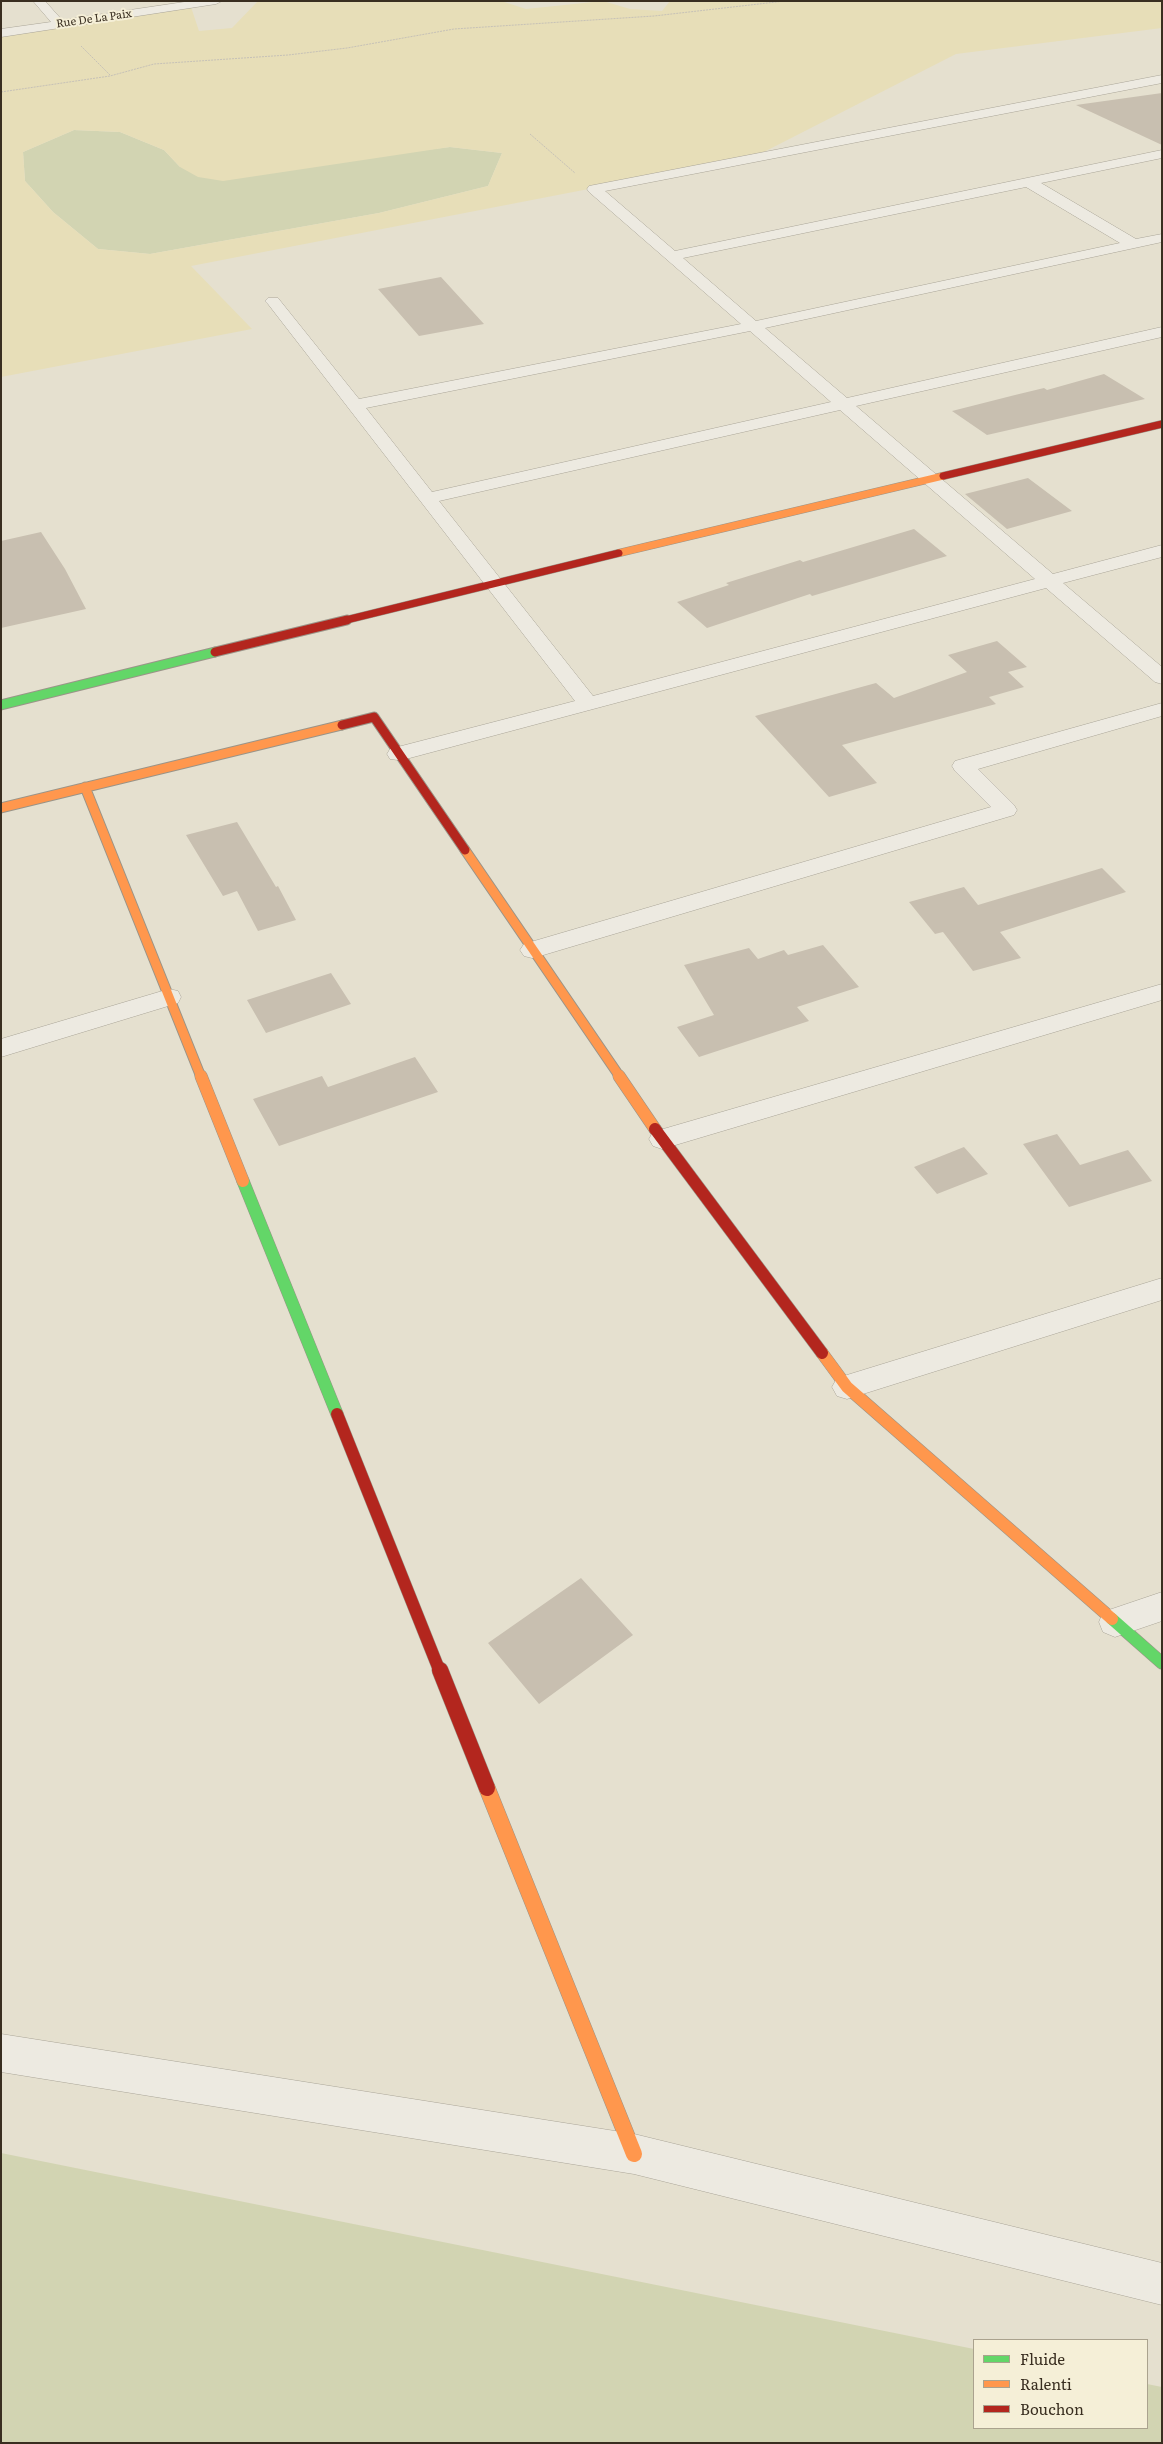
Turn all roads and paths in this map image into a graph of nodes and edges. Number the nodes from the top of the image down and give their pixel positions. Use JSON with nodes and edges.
{"nodes":[{"id":1,"x":39,"y":1,"type":"edge"},
{"id":2,"x":216,"y":1,"type":"edge"},
{"id":3,"x":785,"y":1,"type":"edge"},
{"id":4,"x":189,"y":3,"type":"edge"},
{"id":5,"x":59,"y":24,"type":"junction"},
{"id":6,"x":1,"y":33,"type":"edge"},
{"id":7,"x":110,"y":76,"type":"junction"},
{"id":8,"x":1162,"y":79,"type":"edge"},
{"id":9,"x":1,"y":92,"type":"edge"},
{"id":10,"x":530,"y":134,"type":"dead end"},
{"id":11,"x":1162,"y":154,"type":"edge"},
{"id":12,"x":1028,"y":182,"type":"junction"},
{"id":13,"x":594,"y":189,"type":"junction"},
{"id":14,"x":1162,"y":238,"type":"edge"},
{"id":15,"x":1133,"y":244,"type":"junction"},
{"id":16,"x":672,"y":256,"type":"junction"},
{"id":17,"x":273,"y":301,"type":"dead end"},
{"id":18,"x":753,"y":326,"type":"junction"},
{"id":19,"x":1162,"y":332,"type":"edge"},
{"id":20,"x":843,"y":404,"type":"junction"},
{"id":21,"x":354,"y":405,"type":"junction"},
{"id":22,"x":1162,"y":424,"type":"edge"},
{"id":23,"x":930,"y":479,"type":"junction"},
{"id":24,"x":427,"y":498,"type":"junction"},
{"id":25,"x":1162,"y":550,"type":"edge"},
{"id":26,"x":1048,"y":581,"type":"junction"},
{"id":27,"x":493,"y":583,"type":"junction"},
{"id":28,"x":1162,"y":678,"type":"edge"},
{"id":29,"x":588,"y":703,"type":"junction"},
{"id":30,"x":1,"y":704,"type":"edge"},
{"id":31,"x":1162,"y":709,"type":"edge"},
{"id":32,"x":398,"y":754,"type":"junction"},
{"id":33,"x":84,"y":787,"type":"junction"},
{"id":34,"x":1,"y":808,"type":"edge"},
{"id":35,"x":532,"y":950,"type":"junction"},
{"id":36,"x":1162,"y":992,"type":"edge"},
{"id":37,"x":169,"y":996,"type":"junction"},
{"id":38,"x":1,"y":1048,"type":"edge"},
{"id":39,"x":662,"y":1139,"type":"junction"},
{"id":40,"x":1162,"y":1289,"type":"edge"},
{"id":41,"x":847,"y":1387,"type":"junction"},
{"id":42,"x":1162,"y":1606,"type":"edge"},
{"id":43,"x":1115,"y":1622,"type":"junction"},
{"id":44,"x":1162,"y":1663,"type":"edge"},
{"id":45,"x":1,"y":2053,"type":"edge"},
{"id":46,"x":634,"y":2154,"type":"junction"},
{"id":47,"x":1162,"y":2284,"type":"edge"}],
"edges":[{"from":1,"to":5,"type":"street"},
{"from":2,"to":4,"type":"street","name":"Rue De La Paix"},
{"from":3,"to":7,"type":"path"},
{"from":4,"to":5,"type":"street","name":"Rue De La Paix"},
{"from":5,"to":6,"type":"street","name":"Rue De La Paix"},
{"from":5,"to":7,"type":"path"},
{"from":7,"to":9,"type":"path"},
{"from":8,"to":13,"type":"street"},
{"from":10,"to":13,"type":"path"},
{"from":11,"to":12,"type":"street"},
{"from":12,"to":15,"type":"street"},
{"from":12,"to":16,"type":"street"},
{"from":13,"to":16,"type":"street"},
{"from":14,"to":15,"type":"street"},
{"from":15,"to":18,"type":"street"},
{"from":16,"to":18,"type":"street"},
{"from":17,"to":21,"type":"street"},
{"from":18,"to":20,"type":"street"},
{"from":18,"to":21,"type":"street"},
{"from":19,"to":20,"type":"street"},
{"from":20,"to":23,"type":"street"},
{"from":20,"to":24,"type":"street"},
{"from":21,"to":24,"type":"street"},
{"from":22,"to":23,"type":"street"},
{"from":23,"to":26,"type":"street"},
{"from":23,"to":27,"type":"street"},
{"from":24,"to":27,"type":"street"},
{"from":25,"to":26,"type":"street"},
{"from":26,"to":28,"type":"street"},
{"from":26,"to":29,"type":"street"},
{"from":27,"to":29,"type":"street"},
{"from":27,"to":30,"type":"street"},
{"from":29,"to":32,"type":"street"},
{"from":31,"to":35,"type":"street"},
{"from":32,"to":33,"type":"street"},
{"from":32,"to":35,"type":"street"},
{"from":33,"to":34,"type":"street"},
{"from":33,"to":37,"type":"street"},
{"from":35,"to":39,"type":"street"},
{"from":36,"to":39,"type":"street"},
{"from":37,"to":38,"type":"street"},
{"from":37,"to":46,"type":"street"},
{"from":39,"to":41,"type":"street"},
{"from":40,"to":41,"type":"street"},
{"from":41,"to":43,"type":"street"},
{"from":42,"to":43,"type":"street"},
{"from":43,"to":44,"type":"street"},
{"from":45,"to":46,"type":"street"},
{"from":46,"to":47,"type":"street"}]}
